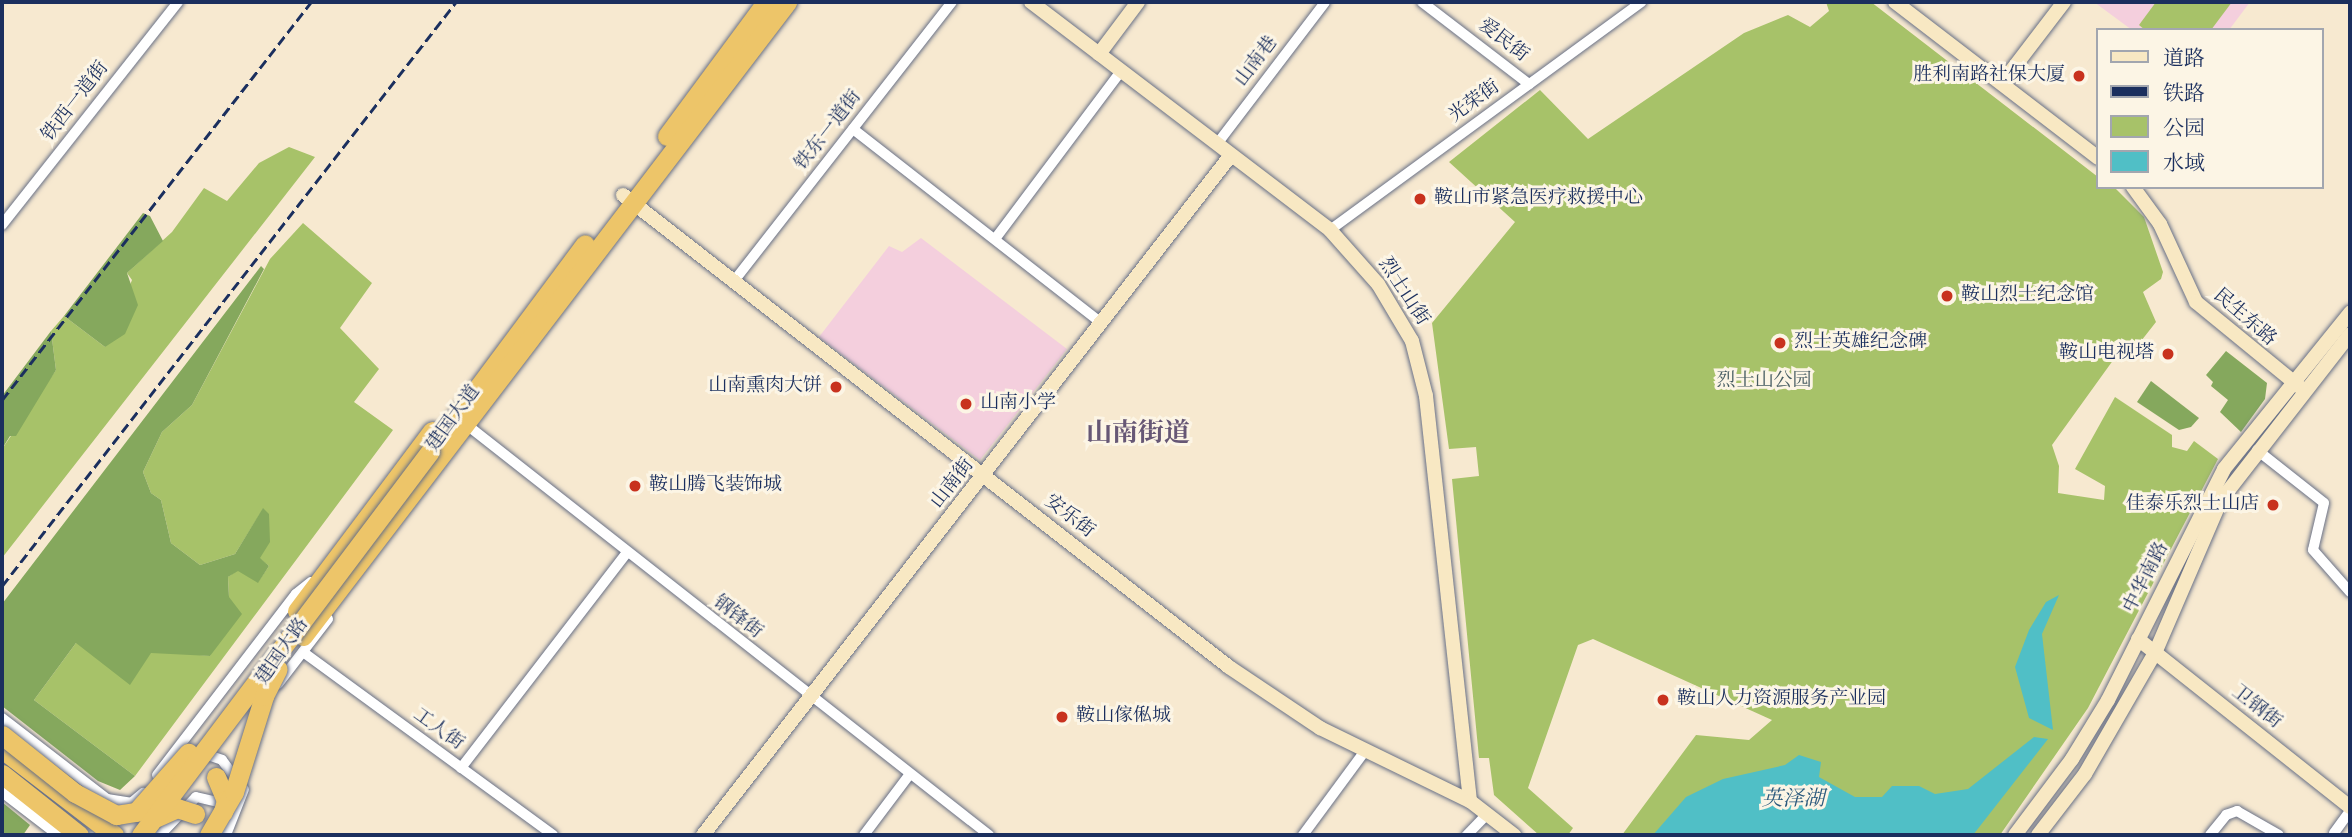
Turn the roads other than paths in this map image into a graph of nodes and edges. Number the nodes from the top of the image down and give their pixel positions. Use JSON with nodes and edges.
{"nodes":[{"id":1,"x":178,"y":2,"type":"edge"},
{"id":2,"x":766,"y":2,"type":"edge"},
{"id":3,"x":787,"y":2,"type":"edge"},
{"id":4,"x":952,"y":2,"type":"edge"},
{"id":5,"x":1031,"y":2,"type":"edge"},
{"id":6,"x":1138,"y":2,"type":"edge"},
{"id":7,"x":1325,"y":2,"type":"edge"},
{"id":8,"x":1422,"y":2,"type":"edge"},
{"id":9,"x":1641,"y":2,"type":"edge"},
{"id":10,"x":1895,"y":2,"type":"edge"},
{"id":11,"x":2063,"y":2,"type":"edge"},
{"id":12,"x":1099,"y":54,"type":"junction"},
{"id":13,"x":1121,"y":71,"type":"junction"},
{"id":14,"x":2002,"y":83,"type":"junction"},
{"id":15,"x":1529,"y":84,"type":"junction"},
{"id":16,"x":853,"y":129,"type":"junction"},
{"id":17,"x":1217,"y":144,"type":"junction"},
{"id":18,"x":1231,"y":155,"type":"junction"},
{"id":19,"x":2096,"y":156,"type":"edge"},
{"id":20,"x":2134,"y":189,"type":"edge"},
{"id":21,"x":628,"y":199,"type":"junction"},
{"id":22,"x":2,"y":225,"type":"edge"},
{"id":23,"x":1330,"y":230,"type":"junction"},
{"id":24,"x":995,"y":239,"type":"junction"},
{"id":25,"x":734,"y":282,"type":"junction"},
{"id":26,"x":2350,"y":313,"type":"edge"},
{"id":27,"x":1101,"y":323,"type":"junction"},
{"id":28,"x":519,"y":329,"type":"junction"},
{"id":29,"x":2350,"y":336,"type":"edge"},
{"id":30,"x":2300,"y":388,"type":"junction"},
{"id":31,"x":467,"y":425,"type":"junction"},
{"id":32,"x":2257,"y":450,"type":"junction"},
{"id":33,"x":983,"y":476,"type":"junction"},
{"id":34,"x":626,"y":554,"type":"junction"},
{"id":35,"x":331,"y":565,"type":"junction"},
{"id":36,"x":2350,"y":592,"type":"edge"},
{"id":37,"x":2138,"y":639,"type":"junction"},
{"id":38,"x":303,"y":644,"type":"junction"},
{"id":39,"x":2155,"y":653,"type":"junction"},
{"id":40,"x":812,"y":698,"type":"junction"},
{"id":41,"x":2,"y":718,"type":"edge"},
{"id":42,"x":2,"y":735,"type":"edge"},
{"id":43,"x":2,"y":748,"type":"edge"},
{"id":44,"x":1365,"y":751,"type":"junction"},
{"id":45,"x":2,"y":759,"type":"edge"},
{"id":46,"x":171,"y":766,"type":"junction"},
{"id":47,"x":461,"y":768,"type":"junction"},
{"id":48,"x":2,"y":774,"type":"edge"},
{"id":49,"x":910,"y":774,"type":"junction"},
{"id":50,"x":2,"y":792,"type":"edge"},
{"id":51,"x":238,"y":795,"type":"junction"},
{"id":52,"x":1469,"y":801,"type":"junction"},
{"id":53,"x":2350,"y":809,"type":"edge"},
{"id":54,"x":1487,"y":814,"type":"junction"},
{"id":55,"x":158,"y":827,"type":"edge"},
{"id":56,"x":225,"y":827,"type":"edge"},
{"id":57,"x":2334,"y":833,"type":"dead end"},
{"id":58,"x":58,"y":835,"type":"edge"},
{"id":59,"x":79,"y":835,"type":"edge"},
{"id":60,"x":100,"y":835,"type":"edge"},
{"id":61,"x":114,"y":835,"type":"edge"},
{"id":62,"x":141,"y":835,"type":"edge"},
{"id":63,"x":209,"y":835,"type":"edge"},
{"id":64,"x":553,"y":835,"type":"edge"},
{"id":65,"x":703,"y":835,"type":"edge"},
{"id":66,"x":864,"y":835,"type":"edge"},
{"id":67,"x":989,"y":835,"type":"edge"},
{"id":68,"x":1303,"y":835,"type":"edge"},
{"id":69,"x":1467,"y":835,"type":"edge"},
{"id":70,"x":1514,"y":835,"type":"edge"},
{"id":71,"x":2015,"y":835,"type":"edge"},
{"id":72,"x":2038,"y":835,"type":"edge"},
{"id":73,"x":2210,"y":835,"type":"edge"},
{"id":74,"x":2279,"y":835,"type":"edge"}],
"edges":[{"from":1,"to":22,"type":"street","name":"铁西一道街"},
{"from":2,"to":21,"type":"highway","name":"建国大道"},
{"from":3,"to":21,"type":"highway","name":"建国大道"},
{"from":4,"to":16,"type":"street","name":"铁东一道街"},
{"from":5,"to":12,"type":"main road","name":"烈士山街"},
{"from":6,"to":12,"type":"main road"},
{"from":7,"to":17,"type":"street","name":"山南巷"},
{"from":8,"to":15,"type":"street","name":"爱民街"},
{"from":9,"to":15,"type":"street","name":"光荣街"},
{"from":10,"to":14,"type":"main road"},
{"from":11,"to":14,"type":"main road"},
{"from":12,"to":13,"type":"main road","name":"烈士山街"},
{"from":13,"to":17,"type":"main road","name":"烈士山街"},
{"from":13,"to":24,"type":"street"},
{"from":14,"to":19,"type":"main road"},
{"from":15,"to":23,"type":"street","name":"光荣街"},
{"from":16,"to":24,"type":"street"},
{"from":16,"to":25,"type":"street","name":"铁东一道街"},
{"from":17,"to":18,"type":"main road","name":"烈士山街"},
{"from":18,"to":23,"type":"main road","name":"烈士山街"},
{"from":18,"to":27,"type":"main road","name":"山南街"},
{"from":20,"to":30,"type":"main road","name":"民生东路"},
{"from":21,"to":25,"type":"main road","name":"安乐街"},
{"from":21,"to":28,"type":"highway","name":"建国大道"},
{"from":21,"to":31,"type":"highway","name":"建国大道"},
{"from":23,"to":52,"type":"main road","name":"烈士山街"},
{"from":24,"to":27,"type":"street"},
{"from":25,"to":33,"type":"main road","name":"安乐街"},
{"from":26,"to":30,"type":"main road","name":"中华南路"},
{"from":27,"to":33,"type":"main road","name":"山南街"},
{"from":28,"to":35,"type":"highway"},
{"from":28,"to":55,"type":"highway","name":"建国大道","bridge":true},
{"from":29,"to":30,"type":"main road","name":"中华南路"},
{"from":30,"to":32,"type":"main road","name":"中华南路"},
{"from":30,"to":37,"type":"main road","name":"中华南路"},
{"from":31,"to":34,"type":"street","name":"钢锋街"},
{"from":31,"to":38,"type":"highway","name":"建国大道"},
{"from":32,"to":36,"type":"street"},
{"from":32,"to":39,"type":"main road","name":"中华南路"},
{"from":33,"to":40,"type":"main road","name":"山南街"},
{"from":33,"to":44,"type":"main road","name":"安乐街"},
{"from":34,"to":40,"type":"street","name":"钢锋街"},
{"from":34,"to":47,"type":"street"},
{"from":35,"to":46,"type":"highway","bridge":true},
{"from":35,"to":46,"type":"street"},
{"from":37,"to":39,"type":"main road","name":"卫钢街"},
{"from":37,"to":71,"type":"main road","name":"中华南路"},
{"from":38,"to":47,"type":"street","name":"工人街"},
{"from":38,"to":51,"type":"highway","name":"建国大道","bridge":true},
{"from":39,"to":53,"type":"main road","name":"卫钢街"},
{"from":39,"to":72,"type":"main road","name":"中华南路"},
{"from":40,"to":49,"type":"street","name":"钢锋街"},
{"from":40,"to":65,"type":"main road","name":"山南街"},
{"from":41,"to":46,"type":"street"},
{"from":42,"to":46,"type":"highway","bridge":true},
{"from":43,"to":61,"type":"highway"},
{"from":44,"to":52,"type":"main road","name":"安乐街"},
{"from":44,"to":68,"type":"street"},
{"from":45,"to":60,"type":"highway"},
{"from":46,"to":51,"type":"street"},
{"from":46,"to":56,"type":"highway","bridge":true},
{"from":47,"to":64,"type":"street","name":"工人街"},
{"from":48,"to":59,"type":"highway"},
{"from":49,"to":66,"type":"street"},
{"from":49,"to":67,"type":"street","name":"钢锋街"},
{"from":50,"to":58,"type":"street"},
{"from":51,"to":56,"type":"highway","name":"建国大道","bridge":true},
{"from":52,"to":54,"type":"main road","name":"安乐街"},
{"from":53,"to":57,"type":"street"},
{"from":54,"to":69,"type":"street"},
{"from":54,"to":70,"type":"main road","name":"安乐街"},
{"from":55,"to":56,"type":"street"},
{"from":55,"to":62,"type":"highway","name":"建国大道","bridge":true},
{"from":55,"to":63,"type":"highway","bridge":true},
{"from":56,"to":63,"type":"highway","name":"建国大道","bridge":true},
{"from":73,"to":74,"type":"street"}]}
